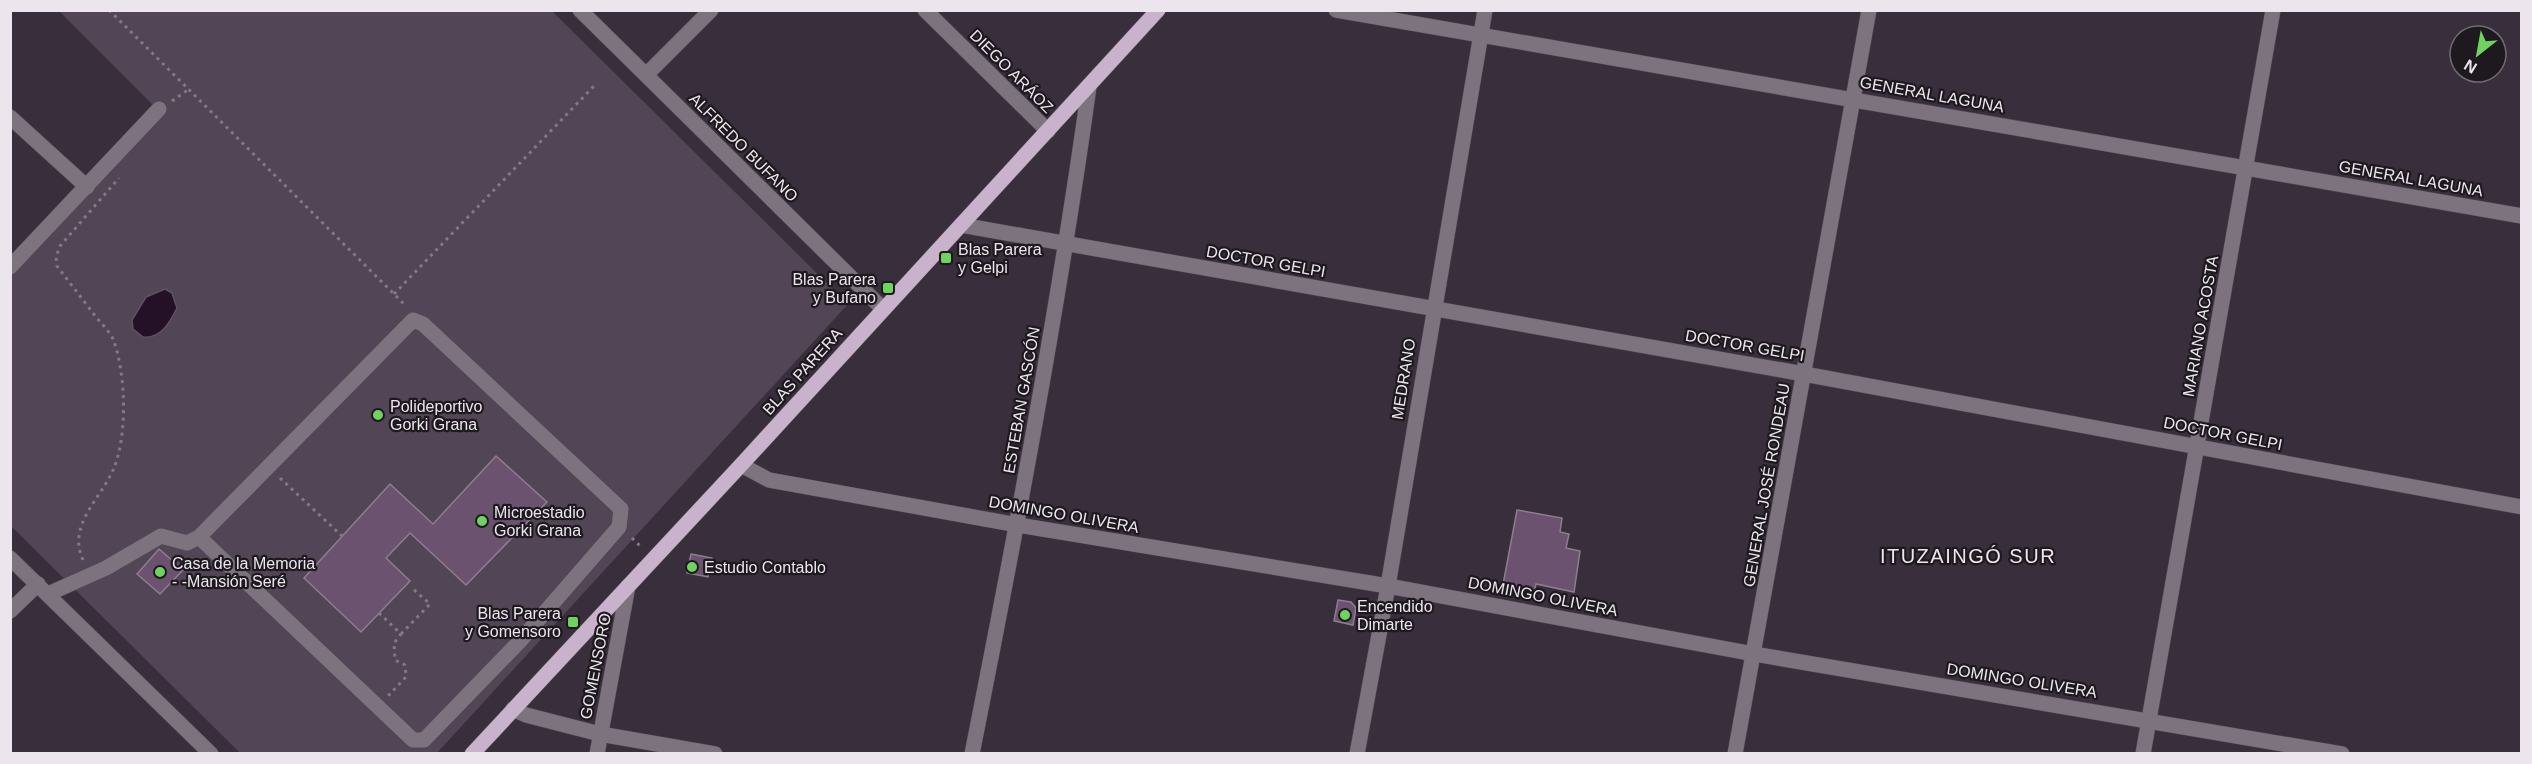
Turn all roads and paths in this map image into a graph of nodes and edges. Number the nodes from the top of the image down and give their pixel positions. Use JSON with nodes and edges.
{"nodes":[{"id":1,"x":109,"y":10,"type":"edge"},
{"id":2,"x":580,"y":10,"type":"edge"},
{"id":3,"x":711,"y":10,"type":"edge"},
{"id":4,"x":925,"y":10,"type":"edge"},
{"id":5,"x":1158,"y":10,"type":"edge"},
{"id":6,"x":1336,"y":10,"type":"edge"},
{"id":7,"x":1485,"y":10,"type":"edge"},
{"id":8,"x":1869,"y":10,"type":"edge"},
{"id":9,"x":2273,"y":10,"type":"edge"},
{"id":10,"x":1481,"y":36,"type":"junction"},
{"id":11,"x":646,"y":75,"type":"junction"},
{"id":12,"x":594,"y":86,"type":"dead end"},
{"id":13,"x":1089,"y":87,"type":"junction"},
{"id":14,"x":189,"y":89,"type":"junction"},
{"id":15,"x":1854,"y":99,"type":"junction"},
{"id":16,"x":159,"y":110,"type":"joint"},
{"id":17,"x":10,"y":117,"type":"edge"},
{"id":18,"x":1048,"y":131,"type":"junction"},
{"id":19,"x":2245,"y":167,"type":"junction"},
{"id":20,"x":120,"y":177,"type":"dead end"},
{"id":21,"x":87,"y":187,"type":"junction"},
{"id":22,"x":2522,"y":216,"type":"edge"},
{"id":23,"x":961,"y":225,"type":"junction"},
{"id":24,"x":1067,"y":244,"type":"junction"},
{"id":25,"x":10,"y":267,"type":"edge"},
{"id":26,"x":394,"y":294,"type":"junction"},
{"id":27,"x":883,"y":309,"type":"junction"},
{"id":28,"x":1433,"y":309,"type":"junction"},
{"id":29,"x":423,"y":324,"type":"junction"},
{"id":30,"x":1804,"y":374,"type":"junction"},
{"id":31,"x":2198,"y":447,"type":"junction"},
{"id":32,"x":741,"y":465,"type":"junction"},
{"id":33,"x":269,"y":467,"type":"junction"},
{"id":34,"x":2522,"y":507,"type":"edge"},
{"id":35,"x":1018,"y":525,"type":"junction"},
{"id":36,"x":619,"y":527,"type":"junction"},
{"id":37,"x":342,"y":536,"type":"dead end"},
{"id":38,"x":199,"y":537,"type":"junction"},
{"id":39,"x":10,"y":558,"type":"edge"},
{"id":40,"x":653,"y":558,"type":"junction"},
{"id":41,"x":90,"y":576,"type":"junction"},
{"id":42,"x":628,"y":586,"type":"junction"},
{"id":43,"x":1388,"y":586,"type":"junction"},
{"id":44,"x":43,"y":589,"type":"junction"},
{"id":45,"x":413,"y":589,"type":"dead end"},
{"id":46,"x":10,"y":611,"type":"edge"},
{"id":47,"x":379,"y":613,"type":"dead end"},
{"id":48,"x":401,"y":634,"type":"junction"},
{"id":49,"x":1754,"y":654,"type":"junction"},
{"id":50,"x":378,"y":707,"type":"junction"},
{"id":51,"x":513,"y":709,"type":"junction"},
{"id":52,"x":2150,"y":720,"type":"junction"},
{"id":53,"x":600,"y":734,"type":"junction"},
{"id":54,"x":204,"y":751,"type":"edge"},
{"id":55,"x":472,"y":753,"type":"edge"},
{"id":56,"x":597,"y":753,"type":"edge"},
{"id":57,"x":715,"y":753,"type":"edge"},
{"id":58,"x":972,"y":753,"type":"edge"},
{"id":59,"x":1357,"y":753,"type":"edge"},
{"id":60,"x":1735,"y":753,"type":"edge"},
{"id":61,"x":2143,"y":753,"type":"edge"},
{"id":62,"x":2342,"y":753,"type":"edge"}],
"edges":[{"from":1,"to":14,"type":"path"},
{"from":2,"to":11,"type":"street","name":"ALFREDO BUFANO"},
{"from":3,"to":11,"type":"street"},
{"from":4,"to":18,"type":"street","name":"DIEGO ARÁOZ"},
{"from":5,"to":13,"type":"main road","name":"BLAS PARERA"},
{"from":6,"to":10,"type":"street","name":"GENERAL LAGUNA"},
{"from":7,"to":10,"type":"street","name":"MEDRANO"},
{"from":8,"to":15,"type":"street","name":"GENERAL JOSÉ RONDEAU"},
{"from":9,"to":19,"type":"street","name":"MARIANO ACOSTA"},
{"from":10,"to":15,"type":"street","name":"GENERAL LAGUNA"},
{"from":10,"to":28,"type":"street","name":"MEDRANO"},
{"from":11,"to":27,"type":"street","name":"ALFREDO BUFANO"},
{"from":12,"to":26,"type":"path"},
{"from":13,"to":18,"type":"main road","name":"BLAS PARERA"},
{"from":13,"to":24,"type":"street","name":"ESTEBAN GASCÓN"},
{"from":14,"to":16,"type":"path"},
{"from":14,"to":26,"type":"path"},
{"from":15,"to":19,"type":"street","name":"GENERAL LAGUNA"},
{"from":15,"to":30,"type":"street","name":"GENERAL JOSÉ RONDEAU"},
{"from":16,"to":21,"type":"street"},
{"from":17,"to":21,"type":"street"},
{"from":18,"to":23,"type":"main road","name":"BLAS PARERA"},
{"from":19,"to":22,"type":"street","name":"GENERAL LAGUNA"},
{"from":19,"to":31,"type":"street","name":"MARIANO ACOSTA"},
{"from":20,"to":41,"type":"path"},
{"from":21,"to":25,"type":"street"},
{"from":23,"to":24,"type":"street","name":"DOCTOR GELPI"},
{"from":23,"to":27,"type":"main road","name":"BLAS PARERA"},
{"from":24,"to":28,"type":"street","name":"DOCTOR GELPI"},
{"from":24,"to":35,"type":"street","name":"ESTEBAN GASCÓN"},
{"from":26,"to":29,"type":"path"},
{"from":27,"to":32,"type":"main road","name":"BLAS PARERA"},
{"from":28,"to":30,"type":"street","name":"DOCTOR GELPI"},
{"from":28,"to":43,"type":"street","name":"MEDRANO"},
{"from":29,"to":33,"type":"street"},
{"from":29,"to":36,"type":"street"},
{"from":30,"to":31,"type":"street","name":"DOCTOR GELPI"},
{"from":30,"to":49,"type":"street","name":"GENERAL JOSÉ RONDEAU"},
{"from":31,"to":34,"type":"street","name":"DOCTOR GELPI"},
{"from":31,"to":52,"type":"street","name":"MARIANO ACOSTA"},
{"from":32,"to":35,"type":"street","name":"DOMINGO OLIVERA"},
{"from":32,"to":40,"type":"main road","name":"BLAS PARERA"},
{"from":33,"to":37,"type":"path"},
{"from":33,"to":38,"type":"street"},
{"from":35,"to":43,"type":"street","name":"DOMINGO OLIVERA"},
{"from":35,"to":58,"type":"street","name":"ESTEBAN GASCÓN"},
{"from":36,"to":40,"type":"path"},
{"from":36,"to":50,"type":"street"},
{"from":38,"to":41,"type":"street"},
{"from":38,"to":50,"type":"street"},
{"from":39,"to":44,"type":"street"},
{"from":40,"to":42,"type":"main road","name":"BLAS PARERA"},
{"from":41,"to":44,"type":"street"},
{"from":42,"to":51,"type":"main road","name":"BLAS PARERA"},
{"from":42,"to":53,"type":"street","name":"GOMENSORO"},
{"from":43,"to":49,"type":"street","name":"DOMINGO OLIVERA"},
{"from":43,"to":59,"type":"street","name":"MEDRANO"},
{"from":44,"to":46,"type":"street"},
{"from":44,"to":54,"type":"street"},
{"from":45,"to":48,"type":"path"},
{"from":47,"to":48,"type":"path"},
{"from":48,"to":50,"type":"path"},
{"from":49,"to":52,"type":"street","name":"DOMINGO OLIVERA"},
{"from":49,"to":60,"type":"street","name":"GENERAL JOSÉ RONDEAU"},
{"from":51,"to":53,"type":"street"},
{"from":51,"to":55,"type":"main road","name":"BLAS PARERA"},
{"from":52,"to":61,"type":"street","name":"MARIANO ACOSTA"},
{"from":52,"to":62,"type":"street","name":"DOMINGO OLIVERA"},
{"from":53,"to":56,"type":"street","name":"GOMENSORO"},
{"from":53,"to":57,"type":"street"}]}
